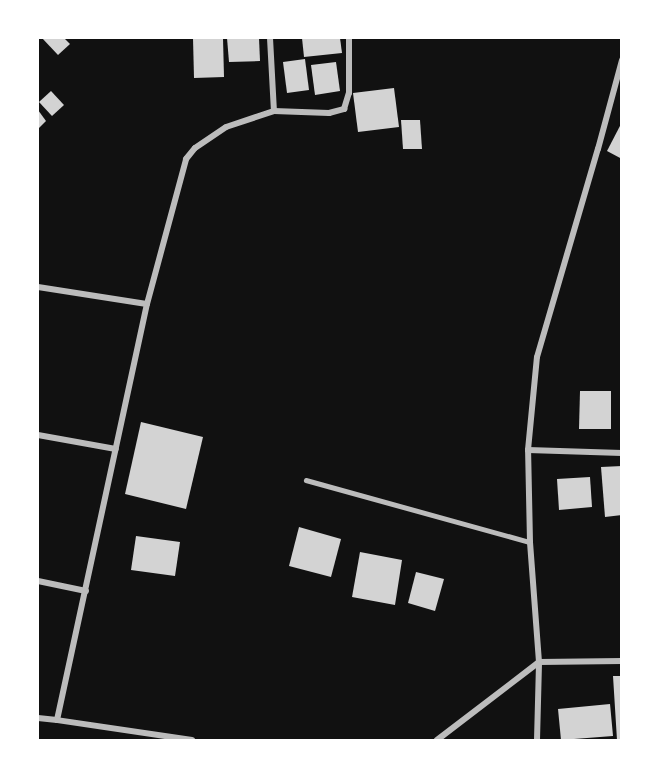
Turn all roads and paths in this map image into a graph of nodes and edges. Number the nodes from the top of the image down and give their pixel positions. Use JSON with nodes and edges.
{"nodes":[{"id":1,"x":270,"y":38,"type":"edge"},
{"id":2,"x":349,"y":38,"type":"edge"},
{"id":3,"x":621,"y":60,"type":"edge"},
{"id":4,"x":274,"y":111,"type":"junction"},
{"id":5,"x":38,"y":287,"type":"edge"},
{"id":6,"x":147,"y":304,"type":"junction"},
{"id":7,"x":38,"y":435,"type":"edge"},
{"id":8,"x":116,"y":449,"type":"junction"},
{"id":9,"x":528,"y":450,"type":"junction"},
{"id":10,"x":621,"y":453,"type":"edge"},
{"id":11,"x":306,"y":480,"type":"dead end"},
{"id":12,"x":530,"y":542,"type":"junction"},
{"id":13,"x":38,"y":581,"type":"edge"},
{"id":14,"x":86,"y":591,"type":"junction"},
{"id":15,"x":539,"y":662,"type":"junction"},
{"id":16,"x":621,"y":662,"type":"edge"},
{"id":17,"x":38,"y":718,"type":"edge"},
{"id":18,"x":57,"y":720,"type":"junction"},
{"id":19,"x":192,"y":741,"type":"edge"},
{"id":20,"x":437,"y":741,"type":"edge"},
{"id":21,"x":537,"y":741,"type":"edge"}],
"edges":[{"from":1,"to":4,"type":"street"},
{"from":2,"to":4,"type":"street"},
{"from":3,"to":9,"type":"street"},
{"from":4,"to":6,"type":"street"},
{"from":5,"to":6,"type":"street"},
{"from":6,"to":8,"type":"street"},
{"from":7,"to":8,"type":"street"},
{"from":8,"to":14,"type":"street"},
{"from":9,"to":10,"type":"street"},
{"from":9,"to":12,"type":"street"},
{"from":11,"to":12,"type":"lane"},
{"from":12,"to":15,"type":"street"},
{"from":13,"to":14,"type":"street"},
{"from":14,"to":18,"type":"street"},
{"from":15,"to":16,"type":"street"},
{"from":15,"to":20,"type":"street"},
{"from":15,"to":21,"type":"street"},
{"from":17,"to":18,"type":"street"},
{"from":18,"to":19,"type":"street"}]}
